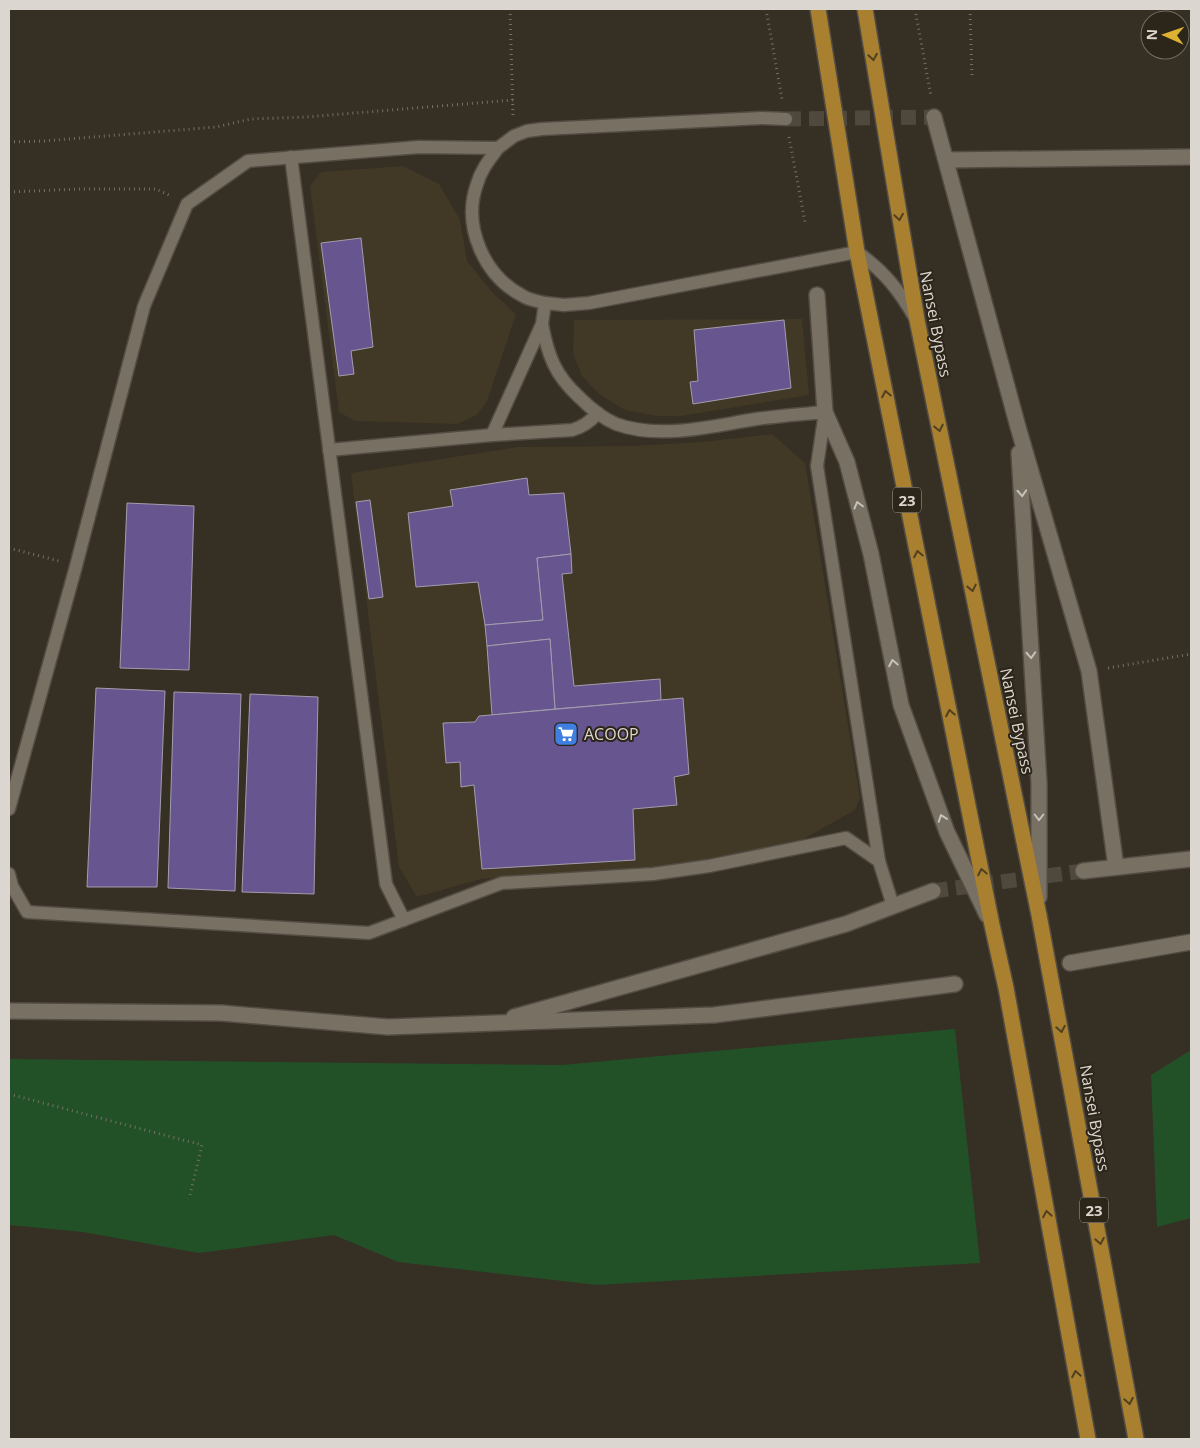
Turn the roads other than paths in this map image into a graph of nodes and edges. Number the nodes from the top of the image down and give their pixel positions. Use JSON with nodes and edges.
{"nodes":[{"id":1,"x":818,"y":9,"type":"edge"},
{"id":2,"x":865,"y":9,"type":"edge"},
{"id":3,"x":934,"y":117,"type":"road end"},
{"id":4,"x":786,"y":119,"type":"tunnel mouth"},
{"id":5,"x":498,"y":148,"type":"junction"},
{"id":6,"x":291,"y":157,"type":"junction"},
{"id":7,"x":1191,"y":157,"type":"edge"},
{"id":8,"x":946,"y":160,"type":"junction"},
{"id":9,"x":857,"y":252,"type":"junction"},
{"id":10,"x":817,"y":295,"type":"dead end"},
{"id":11,"x":544,"y":303,"type":"junction"},
{"id":12,"x":916,"y":320,"type":"junction"},
{"id":13,"x":542,"y":324,"type":"junction"},
{"id":14,"x":825,"y":412,"type":"junction"},
{"id":15,"x":598,"y":413,"type":"junction"},
{"id":16,"x":1018,"y":427,"type":"junction"},
{"id":17,"x":492,"y":434,"type":"junction"},
{"id":18,"x":330,"y":450,"type":"junction"},
{"id":19,"x":9,"y":809,"type":"edge"},
{"id":20,"x":879,"y":860,"type":"junction"},
{"id":21,"x":1191,"y":860,"type":"edge"},
{"id":22,"x":1116,"y":867,"type":"junction"},
{"id":23,"x":1083,"y":871,"type":"tunnel mouth"},
{"id":24,"x":9,"y":874,"type":"edge"},
{"id":25,"x":934,"y":891,"type":"tunnel mouth"},
{"id":26,"x":894,"y":906,"type":"junction"},
{"id":27,"x":1039,"y":915,"type":"junction"},
{"id":28,"x":404,"y":920,"type":"junction"},
{"id":29,"x":992,"y":925,"type":"junction"},
{"id":30,"x":1191,"y":942,"type":"edge"},
{"id":31,"x":1070,"y":963,"type":"dead end"},
{"id":32,"x":955,"y":984,"type":"dead end"},
{"id":33,"x":9,"y":1011,"type":"edge"},
{"id":34,"x":490,"y":1024,"type":"junction"},
{"id":35,"x":1088,"y":1439,"type":"edge"},
{"id":36,"x":1136,"y":1439,"type":"edge"}],
"edges":[{"from":1,"to":9,"type":"highway","number":"23"},
{"from":2,"to":12,"type":"highway","name":"Nansei Bypass","number":"23","one_way":true},
{"from":3,"to":8,"type":"street"},
{"from":4,"to":5,"type":"lane"},
{"from":5,"to":6,"type":"lane"},
{"from":5,"to":11,"type":"lane"},
{"from":6,"to":18,"type":"lane"},
{"from":6,"to":19,"type":"lane"},
{"from":7,"to":8,"type":"street"},
{"from":8,"to":16,"type":"street"},
{"from":9,"to":11,"type":"lane"},
{"from":9,"to":12,"type":"lane"},
{"from":29,"to":9,"type":"highway","number":"23","one_way":true},
{"from":10,"to":14,"type":"street"},
{"from":11,"to":13,"type":"lane"},
{"from":12,"to":27,"type":"highway","name":"Nansei Bypass","number":"23","one_way":true},
{"from":13,"to":15,"type":"lane"},
{"from":13,"to":17,"type":"lane"},
{"from":14,"to":15,"type":"lane"},
{"from":14,"to":20,"type":"lane"},
{"from":29,"to":14,"type":"street","one_way":true},
{"from":15,"to":17,"type":"lane"},
{"from":16,"to":22,"type":"street"},
{"from":16,"to":27,"type":"street","one_way":true},
{"from":17,"to":18,"type":"lane"},
{"from":18,"to":28,"type":"lane"},
{"from":20,"to":26,"type":"lane"},
{"from":20,"to":28,"type":"lane"},
{"from":21,"to":22,"type":"street"},
{"from":22,"to":23,"type":"street"},
{"from":24,"to":28,"type":"lane"},
{"from":25,"to":26,"type":"street"},
{"from":26,"to":34,"type":"street"},
{"from":27,"to":36,"type":"highway","name":"Nansei Bypass","number":"23","one_way":true},
{"from":35,"to":29,"type":"highway","number":"23","one_way":true},
{"from":30,"to":31,"type":"street"},
{"from":32,"to":34,"type":"street"},
{"from":33,"to":34,"type":"street"}]}
